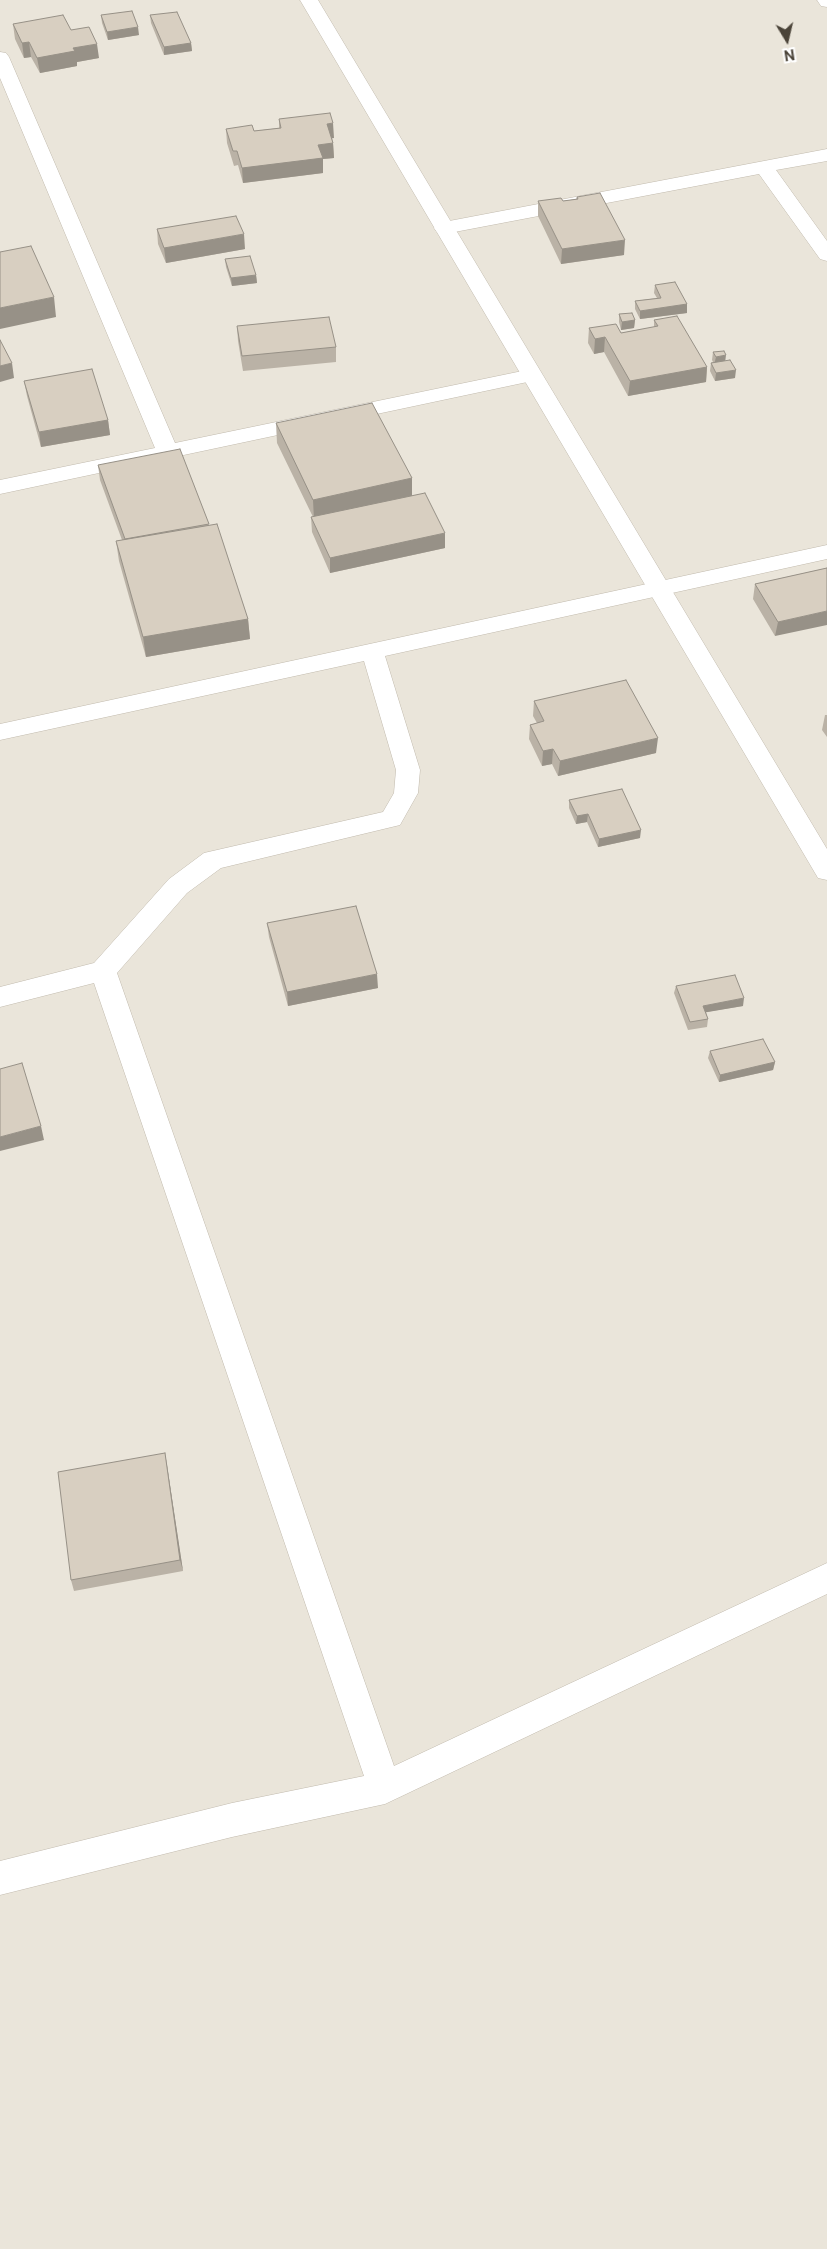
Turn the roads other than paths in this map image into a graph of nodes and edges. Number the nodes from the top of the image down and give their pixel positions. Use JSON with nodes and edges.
{"nodes":[{"id":1,"x":309,"y":0,"type":"edge"},
{"id":2,"x":0,"y":57,"type":"edge"},
{"id":3,"x":827,"y":155,"type":"edge"},
{"id":4,"x":764,"y":167,"type":"junction"},
{"id":5,"x":444,"y":228,"type":"junction"},
{"id":6,"x":827,"y":255,"type":"edge"},
{"id":7,"x":532,"y":375,"type":"junction"},
{"id":8,"x":167,"y":451,"type":"junction"},
{"id":9,"x":0,"y":487,"type":"edge"},
{"id":10,"x":827,"y":552,"type":"edge"},
{"id":11,"x":659,"y":589,"type":"junction"},
{"id":12,"x":372,"y":650,"type":"junction"},
{"id":13,"x":0,"y":732,"type":"edge"},
{"id":14,"x":827,"y":871,"type":"edge"},
{"id":15,"x":103,"y":971,"type":"junction"},
{"id":16,"x":0,"y":997,"type":"edge"},
{"id":17,"x":827,"y":1578,"type":"edge"},
{"id":18,"x":385,"y":1788,"type":"junction"},
{"id":19,"x":0,"y":1878,"type":"edge"}],
"edges":[{"from":1,"to":5,"type":"street"},
{"from":2,"to":8,"type":"street"},
{"from":3,"to":4,"type":"street"},
{"from":4,"to":5,"type":"street"},
{"from":4,"to":6,"type":"street"},
{"from":5,"to":7,"type":"street"},
{"from":7,"to":8,"type":"street"},
{"from":7,"to":11,"type":"street"},
{"from":8,"to":9,"type":"street"},
{"from":10,"to":11,"type":"street"},
{"from":11,"to":12,"type":"street"},
{"from":11,"to":14,"type":"street"},
{"from":12,"to":13,"type":"street"},
{"from":12,"to":15,"type":"street"},
{"from":15,"to":16,"type":"street"},
{"from":15,"to":18,"type":"street"},
{"from":17,"to":18,"type":"street"},
{"from":18,"to":19,"type":"street"}]}
